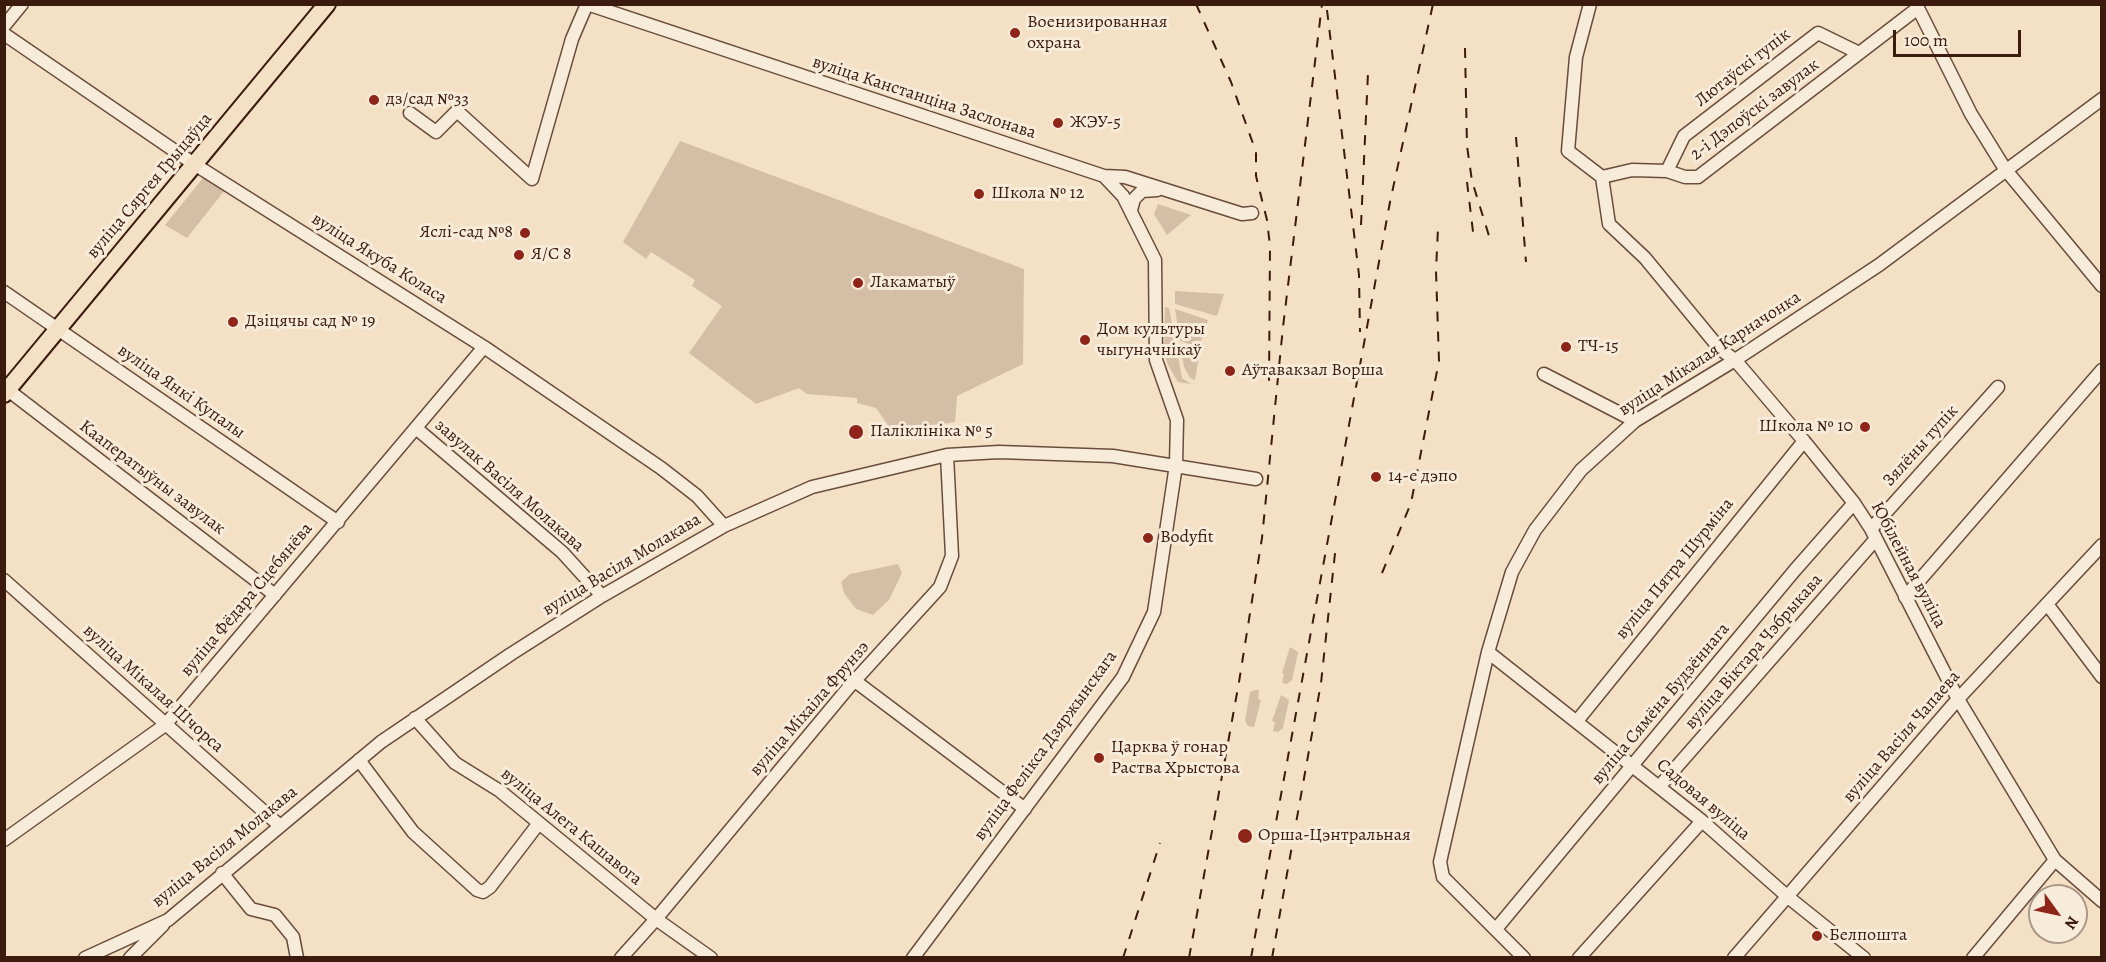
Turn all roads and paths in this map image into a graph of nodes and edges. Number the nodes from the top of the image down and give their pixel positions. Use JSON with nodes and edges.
{"nodes":[{"id":1,"x":22,"y":4,"type":"edge"},
{"id":2,"x":327,"y":4,"type":"edge"},
{"id":3,"x":587,"y":4,"type":"edge"},
{"id":4,"x":1590,"y":4,"type":"edge"},
{"id":5,"x":1917,"y":6,"type":"edge"},
{"id":6,"x":4,"y":26,"type":"edge"},
{"id":7,"x":4,"y":34,"type":"edge"},
{"id":8,"x":1859,"y":53,"type":"junction"},
{"id":9,"x":2102,"y":99,"type":"edge"},
{"id":10,"x":410,"y":113,"type":"dead end"},
{"id":11,"x":194,"y":164,"type":"junction"},
{"id":12,"x":2005,"y":169,"type":"junction"},
{"id":13,"x":1667,"y":171,"type":"junction"},
{"id":14,"x":1104,"y":176,"type":"junction"},
{"id":15,"x":1602,"y":177,"type":"junction"},
{"id":16,"x":1160,"y":190,"type":"junction"},
{"id":17,"x":1131,"y":210,"type":"junction"},
{"id":18,"x":1252,"y":213,"type":"dead end"},
{"id":19,"x":2102,"y":286,"type":"edge"},
{"id":20,"x":4,"y":292,"type":"edge"},
{"id":21,"x":58,"y":329,"type":"junction"},
{"id":22,"x":484,"y":346,"type":"junction"},
{"id":23,"x":1735,"y":360,"type":"junction"},
{"id":24,"x":2102,"y":370,"type":"edge"},
{"id":25,"x":1544,"y":374,"type":"dead end"},
{"id":26,"x":1998,"y":387,"type":"dead end"},
{"id":27,"x":6,"y":392,"type":"edge"},
{"id":28,"x":1635,"y":421,"type":"junction"},
{"id":29,"x":417,"y":429,"type":"junction"},
{"id":30,"x":1804,"y":441,"type":"junction"},
{"id":31,"x":947,"y":455,"type":"junction"},
{"id":32,"x":1176,"y":465,"type":"junction"},
{"id":33,"x":1256,"y":479,"type":"dead end"},
{"id":34,"x":1854,"y":503,"type":"junction"},
{"id":35,"x":338,"y":522,"type":"junction"},
{"id":36,"x":724,"y":526,"type":"junction"},
{"id":37,"x":1873,"y":535,"type":"junction"},
{"id":38,"x":2102,"y":545,"type":"edge"},
{"id":39,"x":4,"y":580,"type":"edge"},
{"id":40,"x":274,"y":595,"type":"junction"},
{"id":41,"x":602,"y":596,"type":"junction"},
{"id":42,"x":1905,"y":597,"type":"junction"},
{"id":43,"x":2047,"y":604,"type":"junction"},
{"id":44,"x":1488,"y":652,"type":"junction"},
{"id":45,"x":2102,"y":677,"type":"edge"},
{"id":46,"x":855,"y":681,"type":"junction"},
{"id":47,"x":1958,"y":699,"type":"junction"},
{"id":48,"x":415,"y":718,"type":"junction"},
{"id":49,"x":1577,"y":721,"type":"junction"},
{"id":50,"x":165,"y":725,"type":"junction"},
{"id":51,"x":359,"y":760,"type":"junction"},
{"id":52,"x":1634,"y":766,"type":"junction"},
{"id":53,"x":1659,"y":787,"type":"junction"},
{"id":54,"x":1025,"y":808,"type":"junction"},
{"id":55,"x":1702,"y":821,"type":"junction"},
{"id":56,"x":4,"y":823,"type":"edge"},
{"id":57,"x":539,"y":823,"type":"junction"},
{"id":58,"x":279,"y":825,"type":"junction"},
{"id":59,"x":15,"y":832,"type":"junction"},
{"id":60,"x":4,"y":840,"type":"edge"},
{"id":61,"x":2055,"y":860,"type":"junction"},
{"id":62,"x":222,"y":873,"type":"junction"},
{"id":63,"x":1788,"y":897,"type":"junction"},
{"id":64,"x":2102,"y":901,"type":"edge"},
{"id":65,"x":656,"y":919,"type":"junction"},
{"id":66,"x":168,"y":920,"type":"junction"},
{"id":67,"x":1497,"y":929,"type":"junction"},
{"id":68,"x":101,"y":955,"type":"edge"},
{"id":69,"x":1977,"y":956,"type":"edge"},
{"id":70,"x":85,"y":957,"type":"edge"},
{"id":71,"x":130,"y":957,"type":"edge"},
{"id":72,"x":297,"y":957,"type":"edge"},
{"id":73,"x":621,"y":957,"type":"edge"},
{"id":74,"x":711,"y":957,"type":"edge"},
{"id":75,"x":913,"y":957,"type":"edge"},
{"id":76,"x":1524,"y":957,"type":"edge"},
{"id":77,"x":1579,"y":957,"type":"edge"},
{"id":78,"x":1734,"y":957,"type":"edge"},
{"id":79,"x":1864,"y":957,"type":"edge"}],
"edges":[{"from":1,"to":6,"type":"street"},
{"from":2,"to":11,"type":"main road","name":"вуліца Сяргея Грыцаўца"},
{"from":3,"to":10,"type":"street"},
{"from":3,"to":14,"type":"street","name":"вуліца Канстанціна Заслонава"},
{"from":4,"to":15,"type":"street"},
{"from":5,"to":8,"type":"street","name":"2-і Дэпоўскі завулак"},
{"from":5,"to":12,"type":"street"},
{"from":7,"to":11,"type":"street","name":"вуліца Якуба Коласа"},
{"from":8,"to":13,"type":"street","name":"2-і Дэпоўскі завулак"},
{"from":8,"to":13,"type":"street","name":"Лютаўскі тупік"},
{"from":9,"to":12,"type":"street","name":"вуліца Мікалая Карначонка"},
{"from":11,"to":21,"type":"main road","name":"вуліца Сяргея Грыцаўца"},
{"from":11,"to":22,"type":"street","name":"вуліца Якуба Коласа"},
{"from":12,"to":19,"type":"street"},
{"from":12,"to":23,"type":"street","name":"вуліца Мікалая Карначонка"},
{"from":13,"to":15,"type":"street","name":"2-і Дэпоўскі завулак"},
{"from":14,"to":16,"type":"street","name":"вуліца Канстанціна Заслонава"},
{"from":14,"to":17,"type":"street","name":"вуліца Фелікса Дзяржынскага"},
{"from":15,"to":23,"type":"street","name":"Юбілейная вуліца"},
{"from":16,"to":17,"type":"street"},
{"from":16,"to":18,"type":"street","name":"вуліца Канстанціна Заслонава"},
{"from":17,"to":32,"type":"street","name":"вуліца Фелікса Дзяржынскага"},
{"from":20,"to":21,"type":"street","name":"вуліца Янкі Купалы"},
{"from":21,"to":27,"type":"main road","name":"вуліца Сяргея Грыцаўца"},
{"from":21,"to":35,"type":"street","name":"вуліца Янкі Купалы"},
{"from":22,"to":29,"type":"street","name":"вуліца Фёдара Сцебянёва"},
{"from":22,"to":36,"type":"street","name":"вуліца Якуба Коласа"},
{"from":23,"to":28,"type":"street","name":"вуліца Мікалая Карначонка"},
{"from":23,"to":30,"type":"street","name":"Юбілейная вуліца"},
{"from":24,"to":42,"type":"street"},
{"from":25,"to":28,"type":"street"},
{"from":26,"to":37,"type":"street","name":"Зялёны тупік"},
{"from":27,"to":40,"type":"street","name":"Кааператыўны завулак"},
{"from":28,"to":44,"type":"street","name":"вуліца Мікалая Карначонка"},
{"from":29,"to":35,"type":"street","name":"вуліца Фёдара Сцебянёва"},
{"from":29,"to":41,"type":"street","name":"завулак Васіля Молакава"},
{"from":30,"to":34,"type":"street","name":"Юбілейная вуліца"},
{"from":30,"to":49,"type":"street","name":"вуліца Пятра Шурміна"},
{"from":31,"to":32,"type":"street","name":"вуліца Васіля Молакава"},
{"from":31,"to":36,"type":"street","name":"вуліца Васіля Молакава"},
{"from":31,"to":46,"type":"street","name":"вуліца Міхаіла Фрунзэ"},
{"from":32,"to":33,"type":"street","name":"вуліца Васіля Молакава"},
{"from":32,"to":54,"type":"street","name":"вуліца Фелікса Дзяржынскага"},
{"from":34,"to":37,"type":"street","name":"Юбілейная вуліца"},
{"from":34,"to":52,"type":"street","name":"вуліца Сямёна Будзённага"},
{"from":35,"to":40,"type":"street","name":"вуліца Фёдара Сцебянёва"},
{"from":36,"to":41,"type":"street","name":"вуліца Васіля Молакава"},
{"from":37,"to":42,"type":"street","name":"Юбілейная вуліца"},
{"from":37,"to":53,"type":"street","name":"вуліца Віктара Чэбрыкава"},
{"from":38,"to":43,"type":"street","name":"вуліца Васіля Чапаева"},
{"from":39,"to":50,"type":"street","name":"вуліца Мікалая Шчорса"},
{"from":40,"to":50,"type":"street","name":"вуліца Фёдара Сцебянёва"},
{"from":41,"to":48,"type":"street","name":"вуліца Васіля Молакава"},
{"from":42,"to":47,"type":"street","name":"Юбілейная вуліца"},
{"from":43,"to":45,"type":"street"},
{"from":43,"to":47,"type":"street","name":"вуліца Васіля Чапаева"},
{"from":44,"to":49,"type":"street","name":"Садовая вуліца"},
{"from":44,"to":67,"type":"street","name":"вуліца Мікалая Карначонка"},
{"from":46,"to":54,"type":"street"},
{"from":46,"to":65,"type":"street","name":"вуліца Міхаіла Фрунзэ"},
{"from":47,"to":61,"type":"street","name":"Юбілейная вуліца"},
{"from":47,"to":63,"type":"street","name":"вуліца Васіля Чапаева"},
{"from":48,"to":51,"type":"street","name":"вуліца Васіля Молакава"},
{"from":48,"to":57,"type":"street","name":"вуліца Алега Кашавога"},
{"from":49,"to":52,"type":"street","name":"Садовая вуліца"},
{"from":50,"to":58,"type":"street","name":"вуліца Мікалая Шчорса"},
{"from":50,"to":59,"type":"street","name":"вуліца Фёдара Сцебянёва"},
{"from":51,"to":57,"type":"street"},
{"from":51,"to":58,"type":"street","name":"вуліца Васіля Молакава"},
{"from":52,"to":53,"type":"street","name":"Садовая вуліца"},
{"from":52,"to":67,"type":"street","name":"вуліца Сямёна Будзённага"},
{"from":53,"to":55,"type":"street","name":"Садовая вуліца"},
{"from":54,"to":75,"type":"street","name":"вуліца Фелікса Дзяржынскага"},
{"from":55,"to":63,"type":"street","name":"Садовая вуліца"},
{"from":55,"to":77,"type":"street"},
{"from":56,"to":59,"type":"street"},
{"from":57,"to":65,"type":"street","name":"вуліца Алега Кашавога"},
{"from":58,"to":62,"type":"street","name":"вуліца Васіля Молакава"},
{"from":59,"to":60,"type":"street","name":"вуліца Фёдара Сцебянёва"},
{"from":61,"to":64,"type":"street","name":"Юбілейная вуліца"},
{"from":61,"to":69,"type":"street"},
{"from":62,"to":66,"type":"street","name":"вуліца Васіля Молакава"},
{"from":62,"to":72,"type":"street"},
{"from":63,"to":78,"type":"street","name":"вуліца Васіля Чапаева"},
{"from":63,"to":79,"type":"street","name":"Садовая вуліца"},
{"from":65,"to":73,"type":"street","name":"вуліца Міхаіла Фрунзэ"},
{"from":65,"to":74,"type":"street","name":"вуліца Алега Кашавога"},
{"from":66,"to":68,"type":"street","name":"вуліца Васіля Молакава"},
{"from":66,"to":71,"type":"street"},
{"from":67,"to":76,"type":"street"},
{"from":68,"to":70,"type":"street","name":"вуліца Васіля Молакава"}]}
